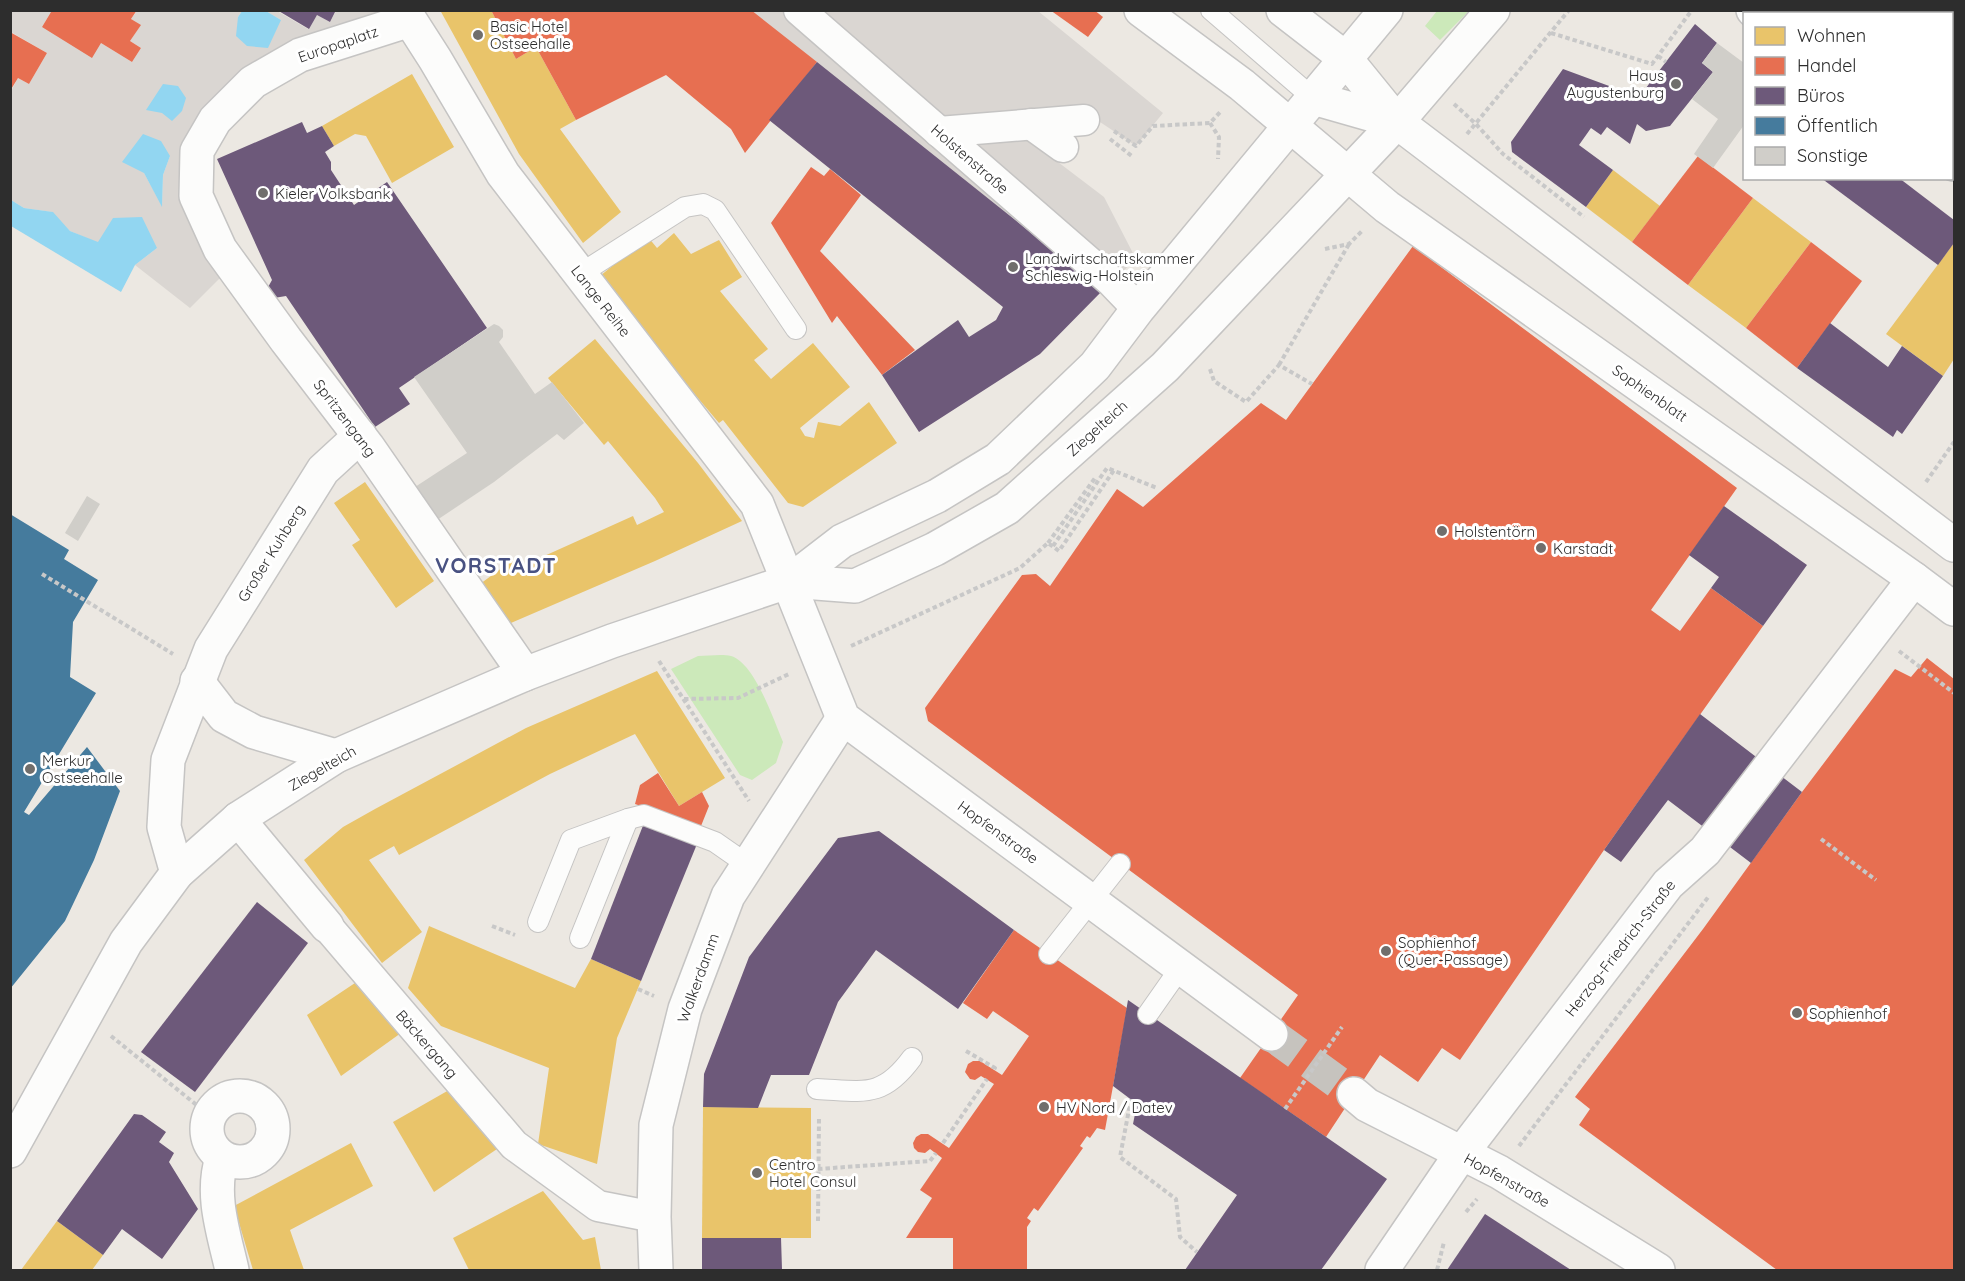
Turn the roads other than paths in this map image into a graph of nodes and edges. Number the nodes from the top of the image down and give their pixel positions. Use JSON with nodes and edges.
{"nodes":[{"id":1,"x":799,"y":10,"type":"edge"},
{"id":2,"x":1141,"y":10,"type":"edge"},
{"id":3,"x":1211,"y":10,"type":"edge"},
{"id":4,"x":1283,"y":10,"type":"edge"},
{"id":5,"x":1386,"y":10,"type":"edge"},
{"id":6,"x":1493,"y":10,"type":"edge"},
{"id":7,"x":407,"y":15,"type":"edge"},
{"id":8,"x":1345,"y":58,"type":"junction"},
{"id":9,"x":1313,"y":98,"type":"junction"},
{"id":10,"x":1084,"y":120,"type":"road end"},
{"id":11,"x":1397,"y":122,"type":"junction"},
{"id":12,"x":1031,"y":124,"type":"junction"},
{"id":13,"x":1291,"y":126,"type":"junction"},
{"id":14,"x":939,"y":132,"type":"junction"},
{"id":15,"x":1062,"y":147,"type":"dead end"},
{"id":16,"x":197,"y":151,"type":"joint"},
{"id":17,"x":1348,"y":174,"type":"junction"},
{"id":18,"x":580,"y":274,"type":"junction"},
{"id":19,"x":1138,"y":309,"type":"junction"},
{"id":20,"x":796,"y":328,"type":"dead end"},
{"id":21,"x":360,"y":436,"type":"junction"},
{"id":22,"x":1954,"y":545,"type":"edge"},
{"id":23,"x":1914,"y":579,"type":"junction"},
{"id":24,"x":790,"y":581,"type":"junction"},
{"id":25,"x":1954,"y":609,"type":"edge"},
{"id":26,"x":525,"y":674,"type":"junction"},
{"id":27,"x":200,"y":676,"type":"junction"},
{"id":28,"x":843,"y":718,"type":"junction"},
{"id":29,"x":336,"y":756,"type":"junction"},
{"id":30,"x":238,"y":819,"type":"junction"},
{"id":31,"x":628,"y":819,"type":"junction"},
{"id":32,"x":1120,"y":864,"type":"dead end"},
{"id":33,"x":748,"y":865,"type":"junction"},
{"id":34,"x":177,"y":873,"type":"junction"},
{"id":35,"x":1092,"y":901,"type":"junction"},
{"id":36,"x":538,"y":922,"type":"dead end"},
{"id":37,"x":327,"y":926,"type":"joint"},
{"id":38,"x":580,"y":938,"type":"dead end"},
{"id":39,"x":1049,"y":954,"type":"dead end"},
{"id":40,"x":1181,"y":967,"type":"junction"},
{"id":41,"x":1148,"y":1014,"type":"dead end"},
{"id":42,"x":1271,"y":1034,"type":"tunnel mouth"},
{"id":43,"x":912,"y":1058,"type":"dead end"},
{"id":44,"x":817,"y":1089,"type":"road end"},
{"id":45,"x":1354,"y":1094,"type":"tunnel mouth"},
{"id":46,"x":10,"y":1151,"type":"edge"},
{"id":47,"x":1461,"y":1154,"type":"junction"},
{"id":48,"x":222,"y":1158,"type":"junction"},
{"id":49,"x":654,"y":1218,"type":"junction"},
{"id":50,"x":232,"y":1270,"type":"edge"},
{"id":51,"x":656,"y":1270,"type":"edge"},
{"id":52,"x":1382,"y":1270,"type":"edge"},
{"id":53,"x":1658,"y":1270,"type":"edge"}],
"edges":[{"from":1,"to":14,"type":"street","name":"Holstenstraße"},
{"from":2,"to":13,"type":"street","name":"Sophienblatt"},
{"from":3,"to":9,"type":"lane"},
{"from":4,"to":8,"type":"street"},
{"from":5,"to":8,"type":"street","name":"Ziegelteich"},
{"from":6,"to":11,"type":"street","name":"Ziegelteich"},
{"from":7,"to":16,"type":"street","name":"Europaplatz"},
{"from":7,"to":18,"type":"street","name":"Lange Reihe"},
{"from":8,"to":9,"type":"street","name":"Ziegelteich"},
{"from":8,"to":11,"type":"street"},
{"from":9,"to":11,"type":"street"},
{"from":9,"to":13,"type":"street","name":"Ziegelteich"},
{"from":10,"to":12,"type":"street"},
{"from":11,"to":17,"type":"street","name":"Ziegelteich"},
{"from":11,"to":22,"type":"street"},
{"from":12,"to":14,"type":"street"},
{"from":12,"to":15,"type":"street"},
{"from":13,"to":17,"type":"street","name":"Sophienblatt"},
{"from":13,"to":19,"type":"street","name":"Ziegelteich"},
{"from":14,"to":19,"type":"street","name":"Holstenstraße"},
{"from":16,"to":21,"type":"street","name":"Spritzengang"},
{"from":17,"to":23,"type":"street","name":"Sophienblatt"},
{"from":17,"to":24,"type":"street","name":"Ziegelteich"},
{"from":18,"to":20,"type":"lane"},
{"from":18,"to":24,"type":"street","name":"Lange Reihe"},
{"from":19,"to":24,"type":"street","name":"Ziegelteich"},
{"from":21,"to":26,"type":"street","name":"Spritzengang"},
{"from":21,"to":27,"type":"street","name":"Großer Kuhberg"},
{"from":23,"to":25,"type":"street","name":"Sophienblatt"},
{"from":23,"to":47,"type":"street","name":"Herzog-Friedrich-Straße"},
{"from":24,"to":26,"type":"street","name":"Ziegelteich"},
{"from":24,"to":28,"type":"street"},
{"from":26,"to":29,"type":"street","name":"Ziegelteich"},
{"from":27,"to":29,"type":"street"},
{"from":27,"to":34,"type":"street","name":"Großer Kuhberg"},
{"from":28,"to":33,"type":"street","name":"Walkerdamm"},
{"from":28,"to":35,"type":"street","name":"Hopfenstraße"},
{"from":29,"to":30,"type":"street","name":"Ziegelteich"},
{"from":30,"to":34,"type":"street","name":"Ziegelteich"},
{"from":30,"to":37,"type":"street","name":"Bäckergang"},
{"from":31,"to":33,"type":"lane"},
{"from":31,"to":36,"type":"lane"},
{"from":31,"to":38,"type":"lane"},
{"from":32,"to":35,"type":"lane"},
{"from":33,"to":49,"type":"street","name":"Walkerdamm"},
{"from":34,"to":46,"type":"street","name":"Ziegelteich"},
{"from":35,"to":39,"type":"lane"},
{"from":35,"to":40,"type":"street","name":"Hopfenstraße"},
{"from":37,"to":49,"type":"street","name":"Bäckergang"},
{"from":40,"to":41,"type":"lane"},
{"from":40,"to":42,"type":"street","name":"Hopfenstraße"},
{"from":43,"to":44,"type":"lane"},
{"from":45,"to":47,"type":"street","name":"Hopfenstraße"},
{"from":47,"to":52,"type":"street","name":"Herzog-Friedrich-Straße"},
{"from":47,"to":53,"type":"street","name":"Hopfenstraße"},
{"from":48,"to":48,"type":"street"},
{"from":48,"to":50,"type":"street"},
{"from":49,"to":51,"type":"street","name":"Walkerdamm"}]}
